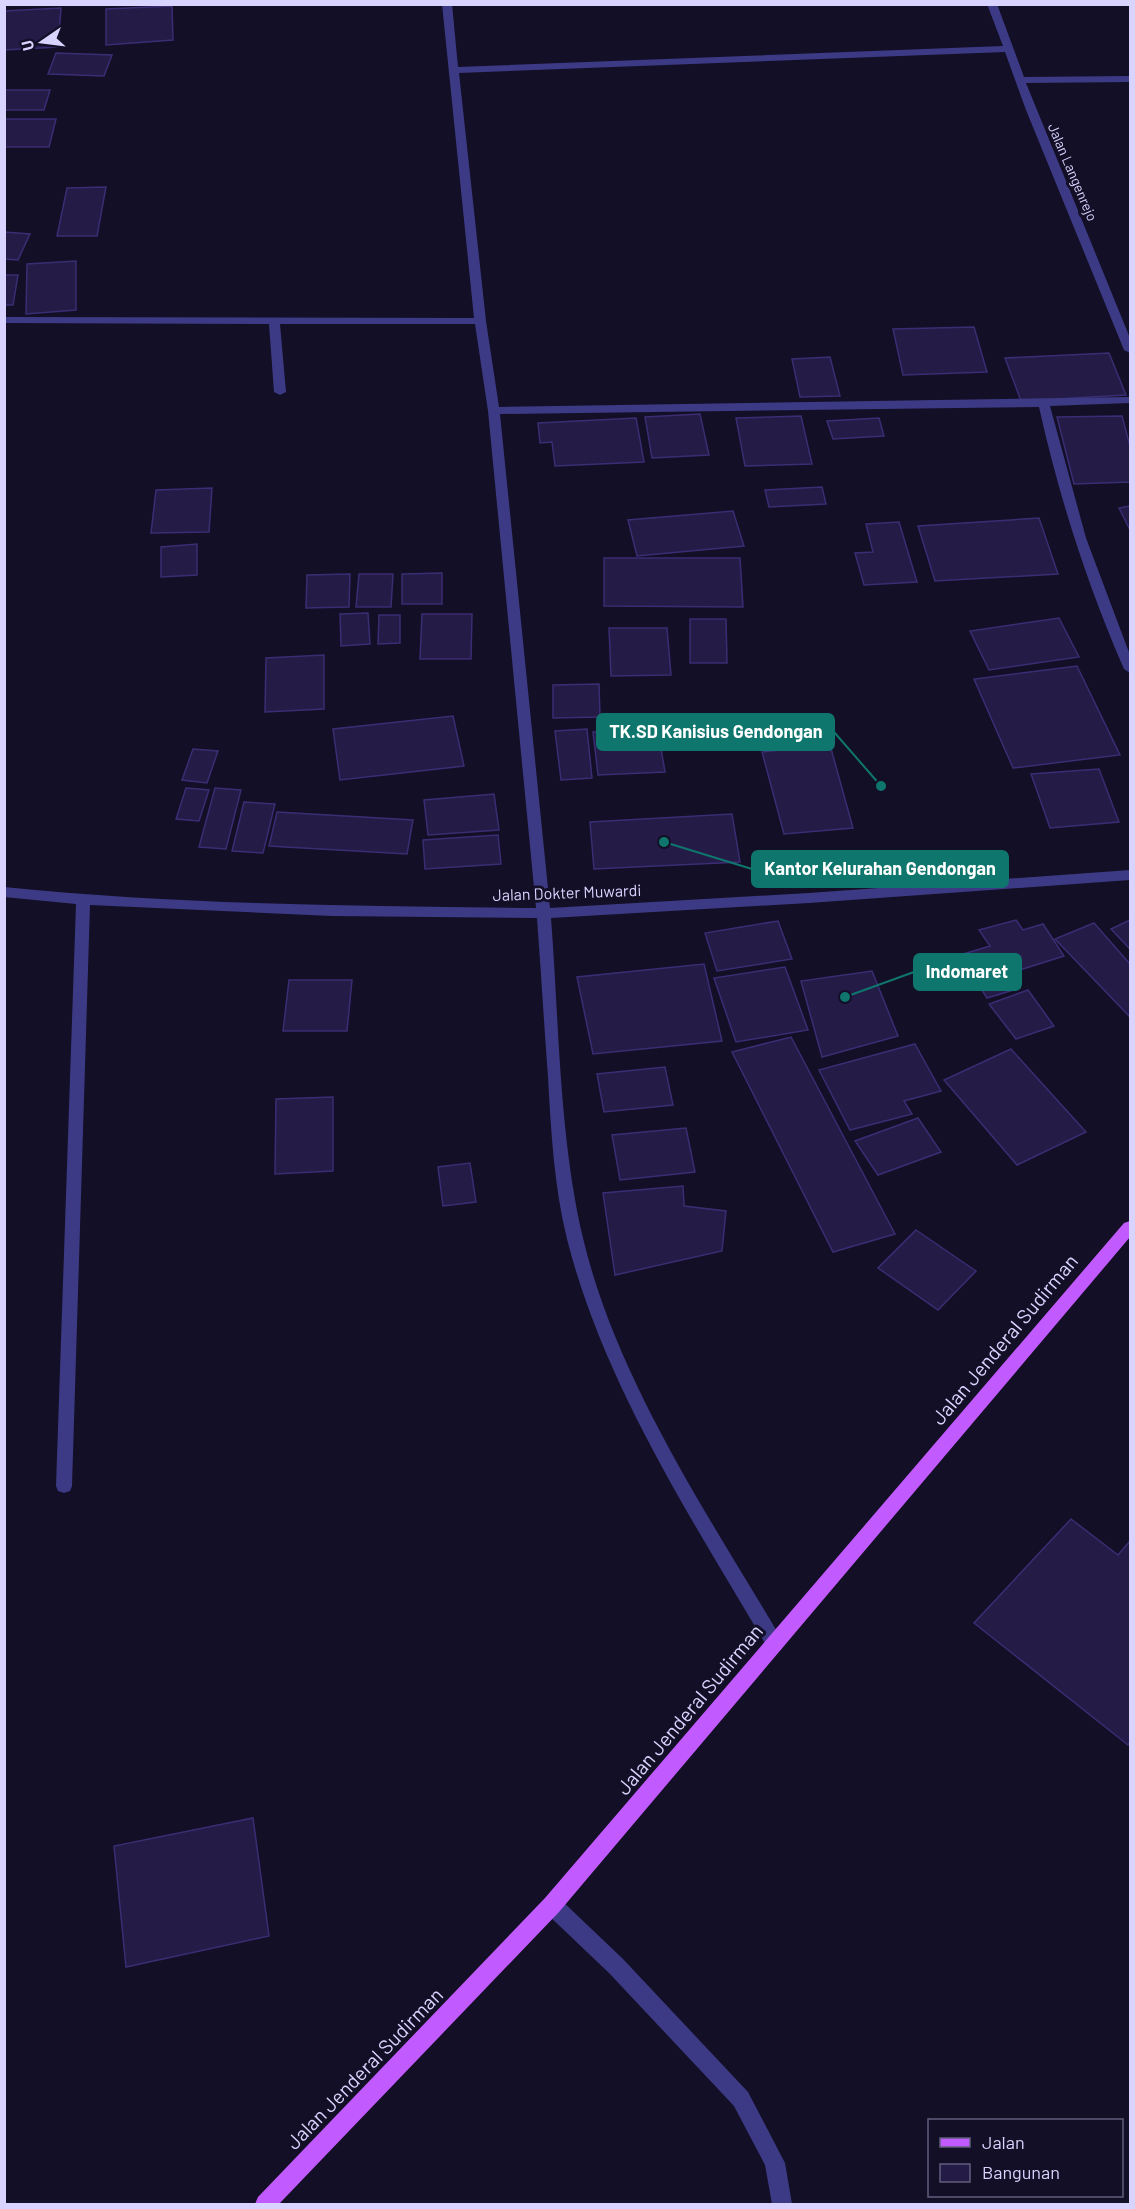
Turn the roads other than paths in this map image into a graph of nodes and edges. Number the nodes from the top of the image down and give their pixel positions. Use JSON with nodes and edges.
{"nodes":[{"id":1,"x":447,"y":4,"type":"edge"},
{"id":2,"x":992,"y":4,"type":"edge"},
{"id":3,"x":1007,"y":49,"type":"junction"},
{"id":4,"x":454,"y":70,"type":"junction"},
{"id":5,"x":1131,"y":79,"type":"edge"},
{"id":6,"x":1020,"y":80,"type":"junction"},
{"id":7,"x":4,"y":320,"type":"edge"},
{"id":8,"x":274,"y":321,"type":"junction"},
{"id":9,"x":480,"y":321,"type":"junction"},
{"id":10,"x":1131,"y":350,"type":"edge"},
{"id":11,"x":280,"y":392,"type":"dead end"},
{"id":12,"x":1131,"y":400,"type":"edge"},
{"id":13,"x":1044,"y":403,"type":"junction"},
{"id":14,"x":494,"y":411,"type":"junction"},
{"id":15,"x":1131,"y":669,"type":"edge"},
{"id":16,"x":1131,"y":875,"type":"edge"},
{"id":17,"x":4,"y":892,"type":"edge"},
{"id":18,"x":83,"y":900,"type":"junction"},
{"id":19,"x":544,"y":913,"type":"junction"},
{"id":20,"x":1131,"y":1227,"type":"edge"},
{"id":21,"x":64,"y":1486,"type":"dead end"},
{"id":22,"x":775,"y":1644,"type":"junction"},
{"id":23,"x":552,"y":1905,"type":"junction"},
{"id":24,"x":265,"y":2205,"type":"edge"},
{"id":25,"x":782,"y":2205,"type":"edge"}],
"edges":[{"from":1,"to":4,"type":"street"},
{"from":2,"to":3,"type":"street","name":"Jalan Langenrejo"},
{"from":3,"to":4,"type":"street"},
{"from":3,"to":6,"type":"street","name":"Jalan Langenrejo"},
{"from":4,"to":9,"type":"street"},
{"from":5,"to":6,"type":"street"},
{"from":6,"to":10,"type":"street","name":"Jalan Langenrejo"},
{"from":7,"to":8,"type":"street"},
{"from":8,"to":9,"type":"street"},
{"from":8,"to":11,"type":"street"},
{"from":9,"to":14,"type":"street"},
{"from":12,"to":13,"type":"street"},
{"from":13,"to":14,"type":"street"},
{"from":13,"to":15,"type":"street"},
{"from":14,"to":19,"type":"street"},
{"from":16,"to":19,"type":"street","name":"Jalan Dokter Muwardi"},
{"from":17,"to":18,"type":"street","name":"Jalan Dokter Muwardi"},
{"from":18,"to":19,"type":"street","name":"Jalan Dokter Muwardi"},
{"from":18,"to":21,"type":"street"},
{"from":19,"to":22,"type":"street"},
{"from":20,"to":22,"type":"main road","name":"Jalan Jenderal Sudirman"},
{"from":22,"to":23,"type":"main road","name":"Jalan Jenderal Sudirman"},
{"from":23,"to":24,"type":"main road","name":"Jalan Jenderal Sudirman"},
{"from":23,"to":25,"type":"street"}]}
